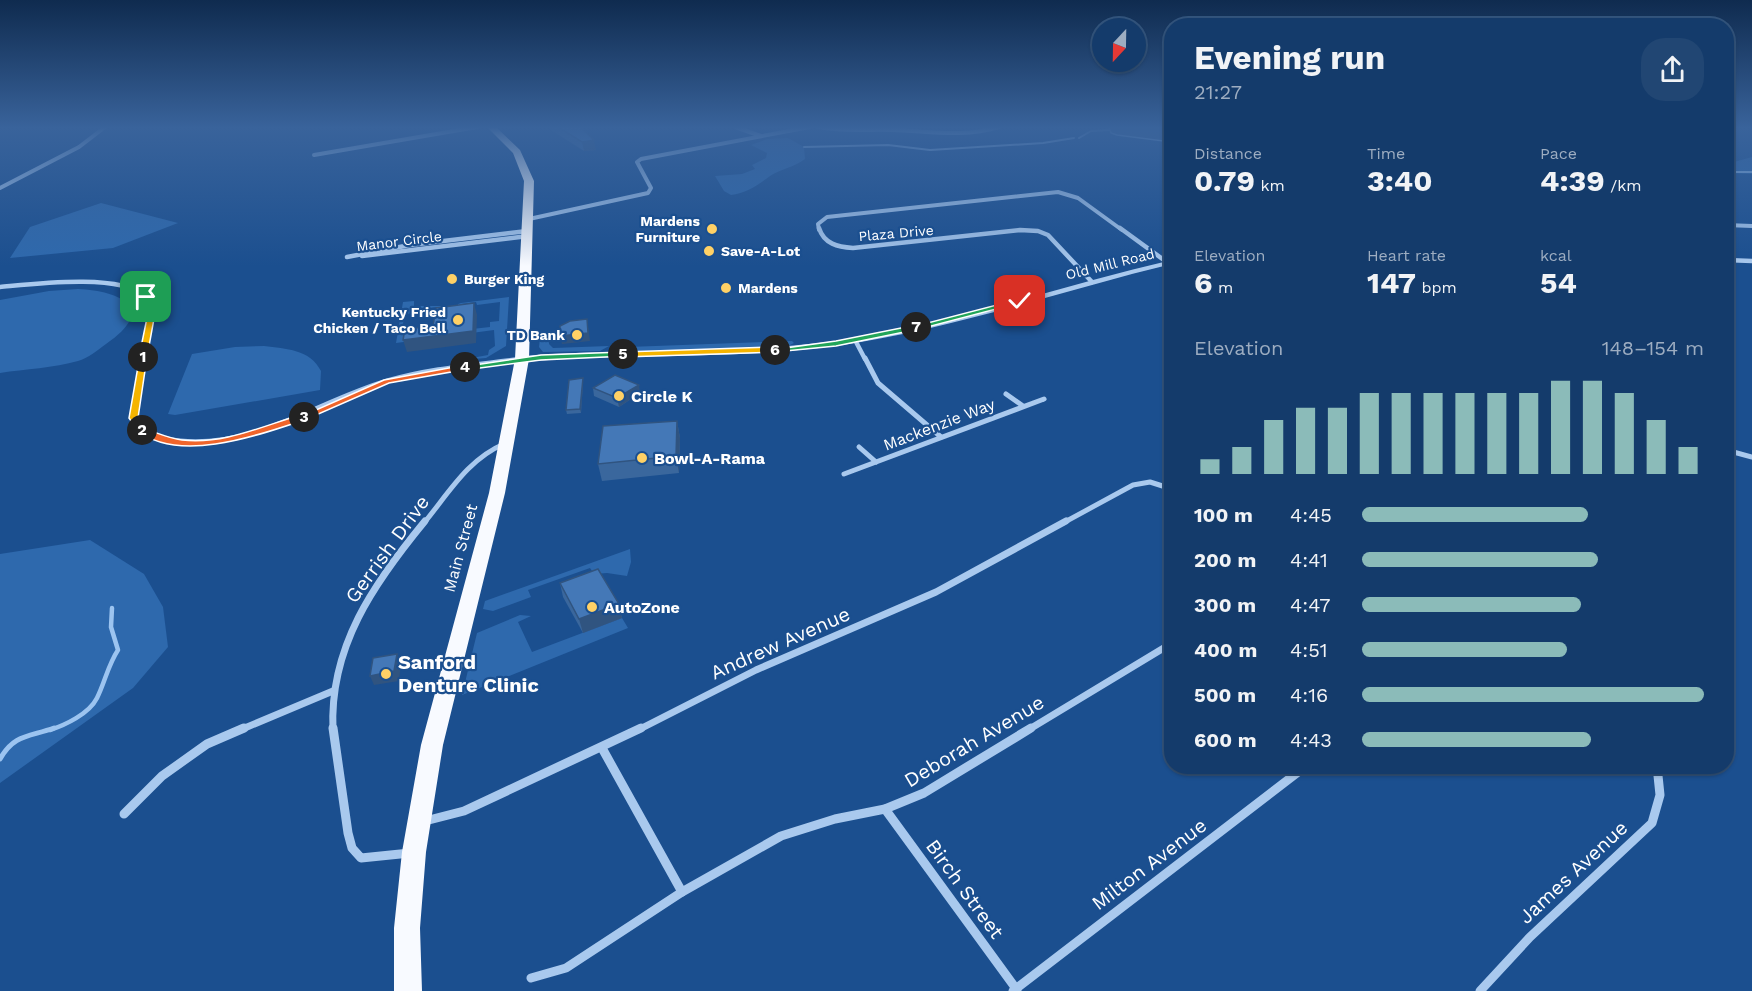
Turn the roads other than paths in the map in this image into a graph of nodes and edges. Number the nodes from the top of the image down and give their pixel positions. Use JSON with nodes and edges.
{"nodes":[{"id":1,"x":28,"y":173,"type":"edge"},
{"id":2,"x":526,"y":173,"type":"edge"},
{"id":3,"x":643,"y":173,"type":"edge"},
{"id":4,"x":0,"y":188,"type":"edge"},
{"id":5,"x":529,"y":219,"type":"junction"},
{"id":6,"x":1734,"y":225,"type":"edge"},
{"id":7,"x":1752,"y":226,"type":"edge"},
{"id":8,"x":529,"y":233,"type":"junction"},
{"id":9,"x":1164,"y":259,"type":"edge"},
{"id":10,"x":1734,"y":260,"type":"edge"},
{"id":11,"x":1752,"y":261,"type":"edge"},
{"id":12,"x":1164,"y":264,"type":"edge"},
{"id":13,"x":1092,"y":282,"type":"junction"},
{"id":14,"x":0,"y":287,"type":"edge"},
{"id":15,"x":855,"y":340,"type":"junction"},
{"id":16,"x":522,"y":359,"type":"junction"},
{"id":17,"x":1006,"y":393,"type":"dead end"},
{"id":18,"x":1044,"y":399,"type":"dead end"},
{"id":19,"x":1023,"y":406,"type":"junction"},
{"id":20,"x":941,"y":437,"type":"junction"},
{"id":21,"x":508,"y":443,"type":"junction"},
{"id":22,"x":859,"y":447,"type":"dead end"},
{"id":23,"x":1734,"y":452,"type":"edge"},
{"id":24,"x":1752,"y":458,"type":"edge"},
{"id":25,"x":876,"y":462,"type":"junction"},
{"id":26,"x":844,"y":474,"type":"dead end"},
{"id":27,"x":1164,"y":486,"type":"edge"},
{"id":28,"x":1164,"y":648,"type":"edge"},
{"id":29,"x":333,"y":691,"type":"junction"},
{"id":30,"x":602,"y":748,"type":"junction"},
{"id":31,"x":1296,"y":774,"type":"edge"},
{"id":32,"x":1658,"y":774,"type":"edge"},
{"id":33,"x":885,"y":809,"type":"junction"},
{"id":34,"x":124,"y":814,"type":"dead end"},
{"id":35,"x":419,"y":823,"type":"junction"},
{"id":36,"x":414,"y":852,"type":"junction"},
{"id":37,"x":682,"y":892,"type":"junction"},
{"id":38,"x":531,"y":978,"type":"dead end"},
{"id":39,"x":1016,"y":990,"type":"edge"},
{"id":40,"x":408,"y":991,"type":"edge"},
{"id":41,"x":1480,"y":991,"type":"edge"}],
"edges":[{"from":1,"to":4,"type":"street"},
{"from":2,"to":5,"type":"highway","name":"Main Street"},
{"from":3,"to":5,"type":"street"},
{"from":5,"to":8,"type":"highway","name":"Main Street"},
{"from":6,"to":7,"type":"street"},
{"from":8,"to":8,"type":"street","name":"Manor Circle"},
{"from":8,"to":16,"type":"highway","name":"Main Street"},
{"from":9,"to":13,"type":"street","name":"Plaza Drive"},
{"from":10,"to":11,"type":"street"},
{"from":12,"to":13,"type":"street","name":"Old Mill Road"},
{"from":13,"to":15,"type":"street","name":"Old Mill Road"},
{"from":14,"to":16,"type":"street"},
{"from":15,"to":16,"type":"street","name":"Old Mill Road"},
{"from":15,"to":20,"type":"street"},
{"from":16,"to":21,"type":"highway","name":"Main Street"},
{"from":17,"to":19,"type":"street"},
{"from":18,"to":19,"type":"street","name":"Mackenzie Way"},
{"from":19,"to":20,"type":"street","name":"Mackenzie Way"},
{"from":20,"to":25,"type":"street","name":"Mackenzie Way"},
{"from":21,"to":29,"type":"street","name":"Gerrish Drive"},
{"from":21,"to":35,"type":"highway","name":"Main Street"},
{"from":22,"to":25,"type":"street"},
{"from":23,"to":24,"type":"street"},
{"from":25,"to":26,"type":"street","name":"Mackenzie Way"},
{"from":27,"to":30,"type":"street","name":"Andrew Avenue"},
{"from":28,"to":33,"type":"street","name":"Deborah Avenue"},
{"from":29,"to":34,"type":"street"},
{"from":29,"to":36,"type":"street","name":"Gerrish Drive"},
{"from":30,"to":35,"type":"street","name":"Andrew Avenue"},
{"from":30,"to":37,"type":"street"},
{"from":31,"to":39,"type":"street","name":"Milton Avenue"},
{"from":32,"to":41,"type":"street","name":"James Avenue"},
{"from":33,"to":37,"type":"street","name":"Deborah Avenue"},
{"from":33,"to":39,"type":"street","name":"Birch Street"},
{"from":35,"to":36,"type":"highway","name":"Main Street"},
{"from":36,"to":40,"type":"highway","name":"Main Street"},
{"from":37,"to":38,"type":"street","name":"Deborah Avenue"}]}
